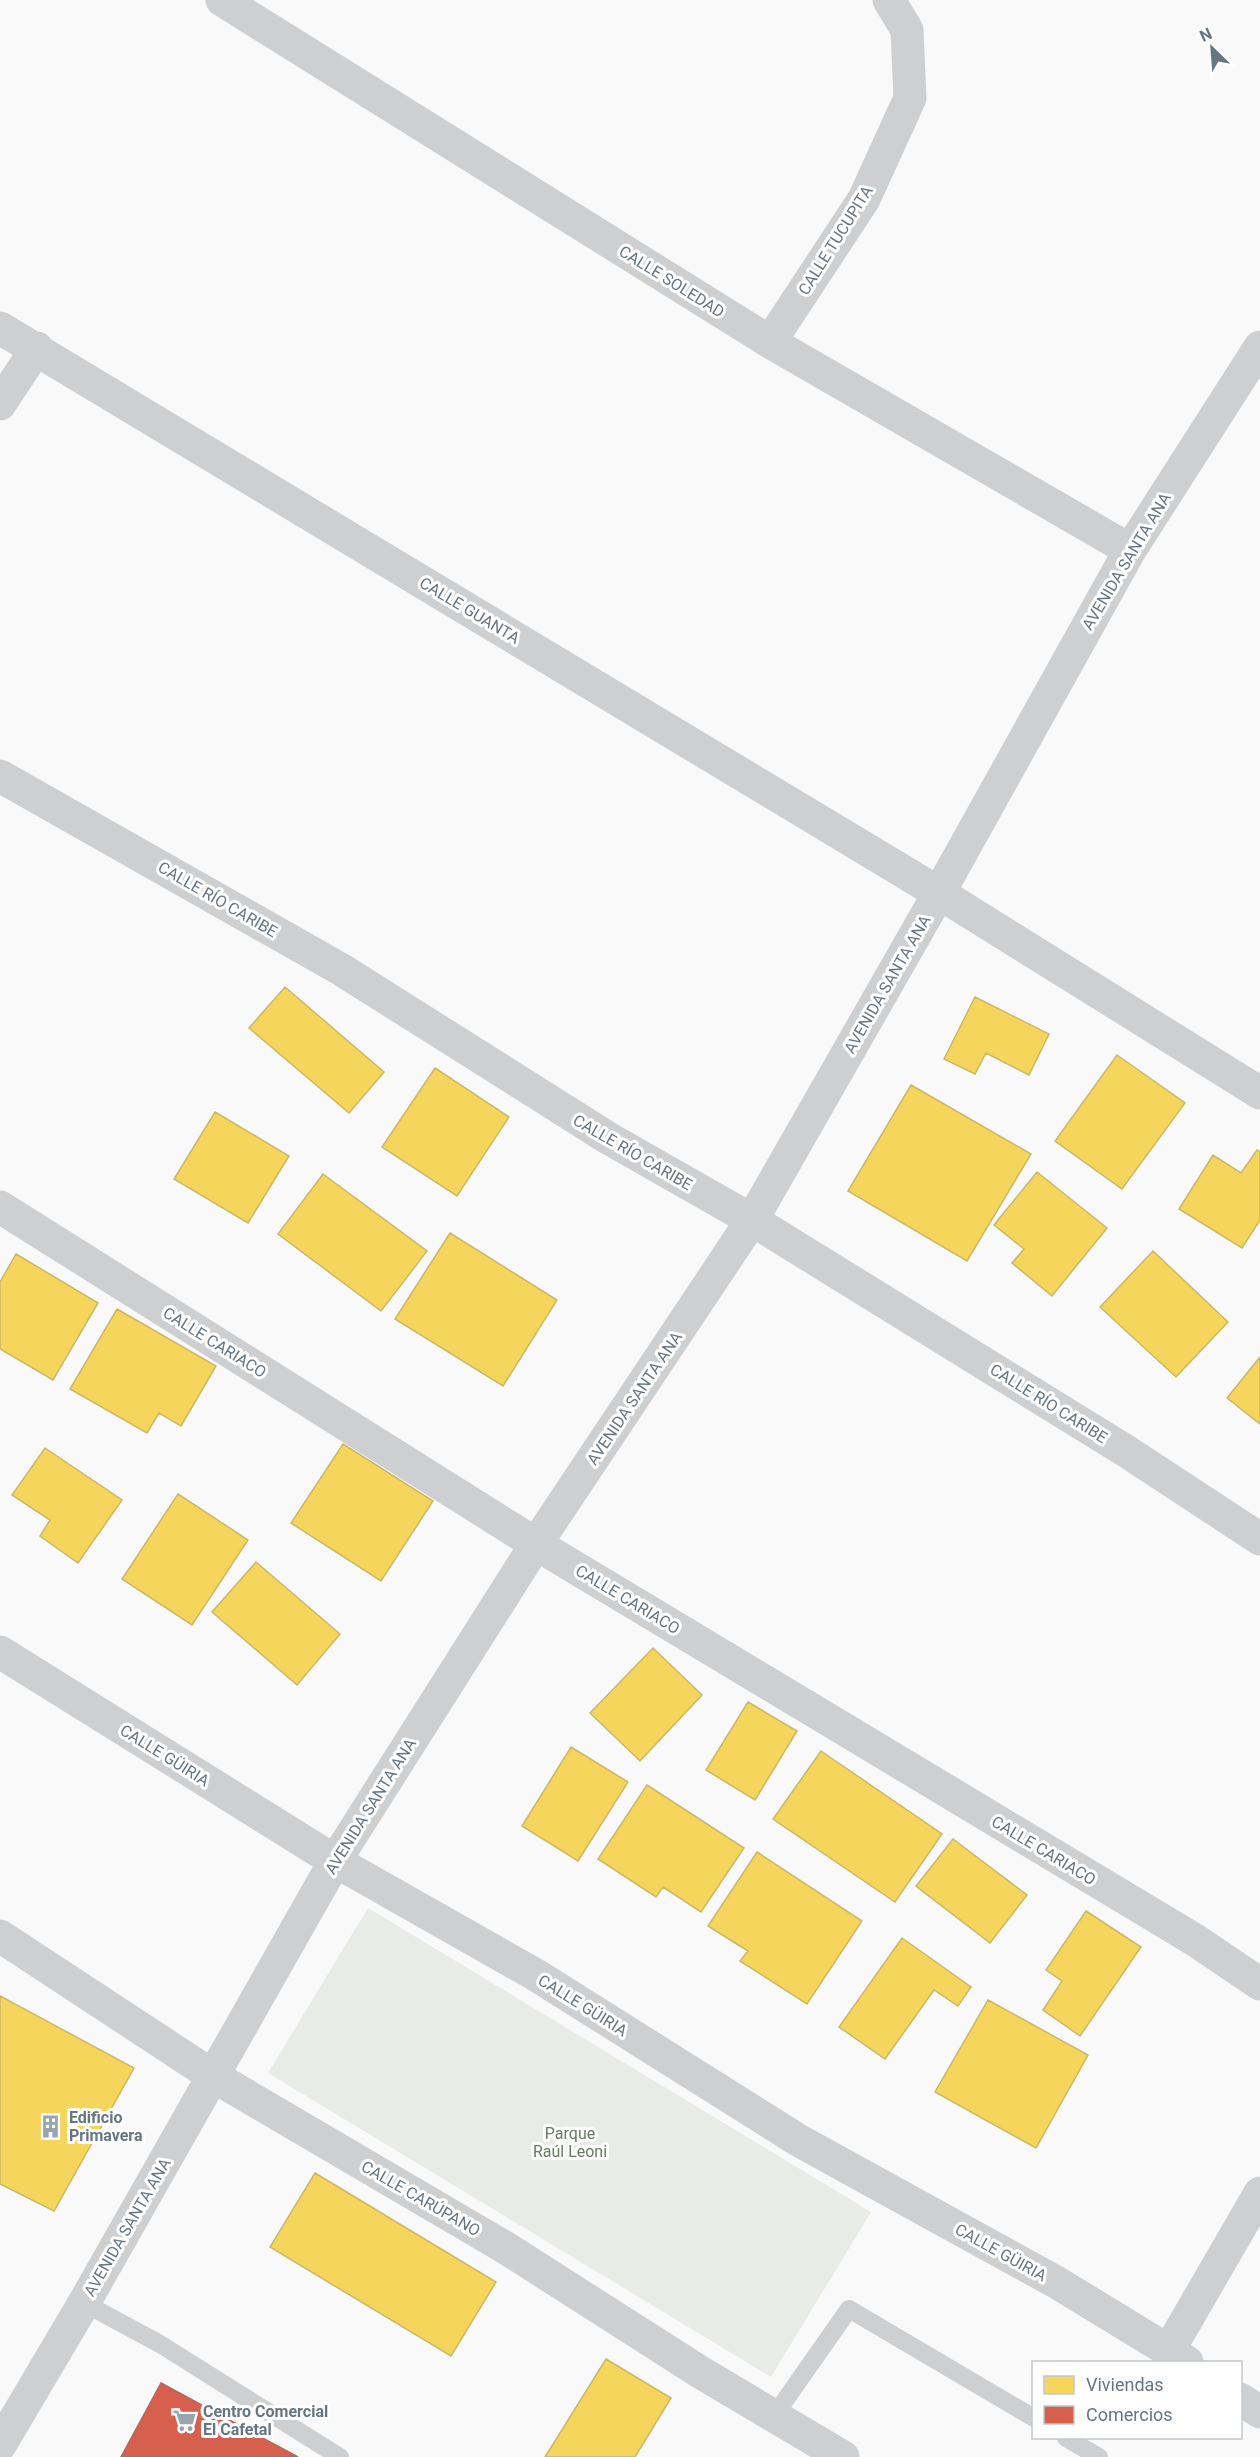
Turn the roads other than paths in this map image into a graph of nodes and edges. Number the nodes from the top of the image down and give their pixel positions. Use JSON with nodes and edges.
{"nodes":[{"id":1,"x":222,"y":0,"type":"edge"},
{"id":2,"x":889,"y":0,"type":"edge"},
{"id":3,"x":0,"y":328,"type":"edge"},
{"id":4,"x":770,"y":342,"type":"junction"},
{"id":5,"x":1260,"y":347,"type":"edge"},
{"id":6,"x":37,"y":348,"type":"junction"},
{"id":7,"x":0,"y":404,"type":"edge"},
{"id":8,"x":1130,"y":550,"type":"junction"},
{"id":9,"x":0,"y":776,"type":"edge"},
{"id":10,"x":939,"y":892,"type":"junction"},
{"id":11,"x":1260,"y":1093,"type":"edge"},
{"id":12,"x":0,"y":1207,"type":"edge"},
{"id":13,"x":753,"y":1220,"type":"junction"},
{"id":14,"x":1260,"y":1539,"type":"edge"},
{"id":15,"x":536,"y":1544,"type":"junction"},
{"id":16,"x":0,"y":1652,"type":"edge"},
{"id":17,"x":335,"y":1861,"type":"junction"},
{"id":18,"x":0,"y":1936,"type":"edge"},
{"id":19,"x":1260,"y":1984,"type":"edge"},
{"id":20,"x":213,"y":2076,"type":"junction"},
{"id":21,"x":1260,"y":2193,"type":"edge"},
{"id":22,"x":84,"y":2303,"type":"junction"},
{"id":23,"x":1178,"y":2356,"type":"edge"},
{"id":24,"x":1242,"y":2400,"type":"edge"},
{"id":25,"x":1260,"y":2412,"type":"edge"},
{"id":26,"x":774,"y":2416,"type":"junction"},
{"id":27,"x":1032,"y":2417,"type":"edge"},
{"id":28,"x":1068,"y":2439,"type":"edge"},
{"id":29,"x":0,"y":2445,"type":"edge"},
{"id":30,"x":340,"y":2457,"type":"edge"},
{"id":31,"x":843,"y":2457,"type":"edge"},
{"id":32,"x":1099,"y":2457,"type":"edge"}],
"edges":[{"from":1,"to":4,"type":"street","name":"CALLE SOLEDAD"},
{"from":2,"to":4,"type":"street","name":"CALLE TUCUPITA"},
{"from":3,"to":6,"type":"street","name":"CALLE GUANTA"},
{"from":4,"to":8,"type":"street","name":"CALLE SOLEDAD"},
{"from":5,"to":8,"type":"street","name":"AVENIDA SANTA ANA"},
{"from":6,"to":7,"type":"street"},
{"from":6,"to":10,"type":"street","name":"CALLE GUANTA"},
{"from":8,"to":10,"type":"street","name":"AVENIDA SANTA ANA"},
{"from":9,"to":13,"type":"street","name":"CALLE RÍO CARIBE"},
{"from":10,"to":11,"type":"street","name":"CALLE GUANTA"},
{"from":10,"to":13,"type":"street","name":"AVENIDA SANTA ANA"},
{"from":12,"to":15,"type":"street","name":"CALLE CARIACO"},
{"from":13,"to":14,"type":"street","name":"CALLE RÍO CARIBE"},
{"from":13,"to":15,"type":"street","name":"AVENIDA SANTA ANA"},
{"from":15,"to":17,"type":"street","name":"AVENIDA SANTA ANA"},
{"from":15,"to":19,"type":"street","name":"CALLE CARIACO"},
{"from":16,"to":17,"type":"street","name":"CALLE GÜIRIA"},
{"from":17,"to":20,"type":"street","name":"AVENIDA SANTA ANA"},
{"from":17,"to":23,"type":"street","name":"CALLE GÜIRIA"},
{"from":18,"to":20,"type":"street","name":"CALLE CARÚPANO"},
{"from":20,"to":22,"type":"street","name":"AVENIDA SANTA ANA"},
{"from":20,"to":26,"type":"street","name":"CALLE CARÚPANO"},
{"from":21,"to":23,"type":"street"},
{"from":22,"to":29,"type":"street","name":"AVENIDA SANTA ANA"},
{"from":22,"to":30,"type":"lane"},
{"from":24,"to":25,"type":"street"},
{"from":26,"to":27,"type":"lane"},
{"from":26,"to":31,"type":"street","name":"CALLE CARÚPANO"},
{"from":28,"to":32,"type":"lane"}]}
